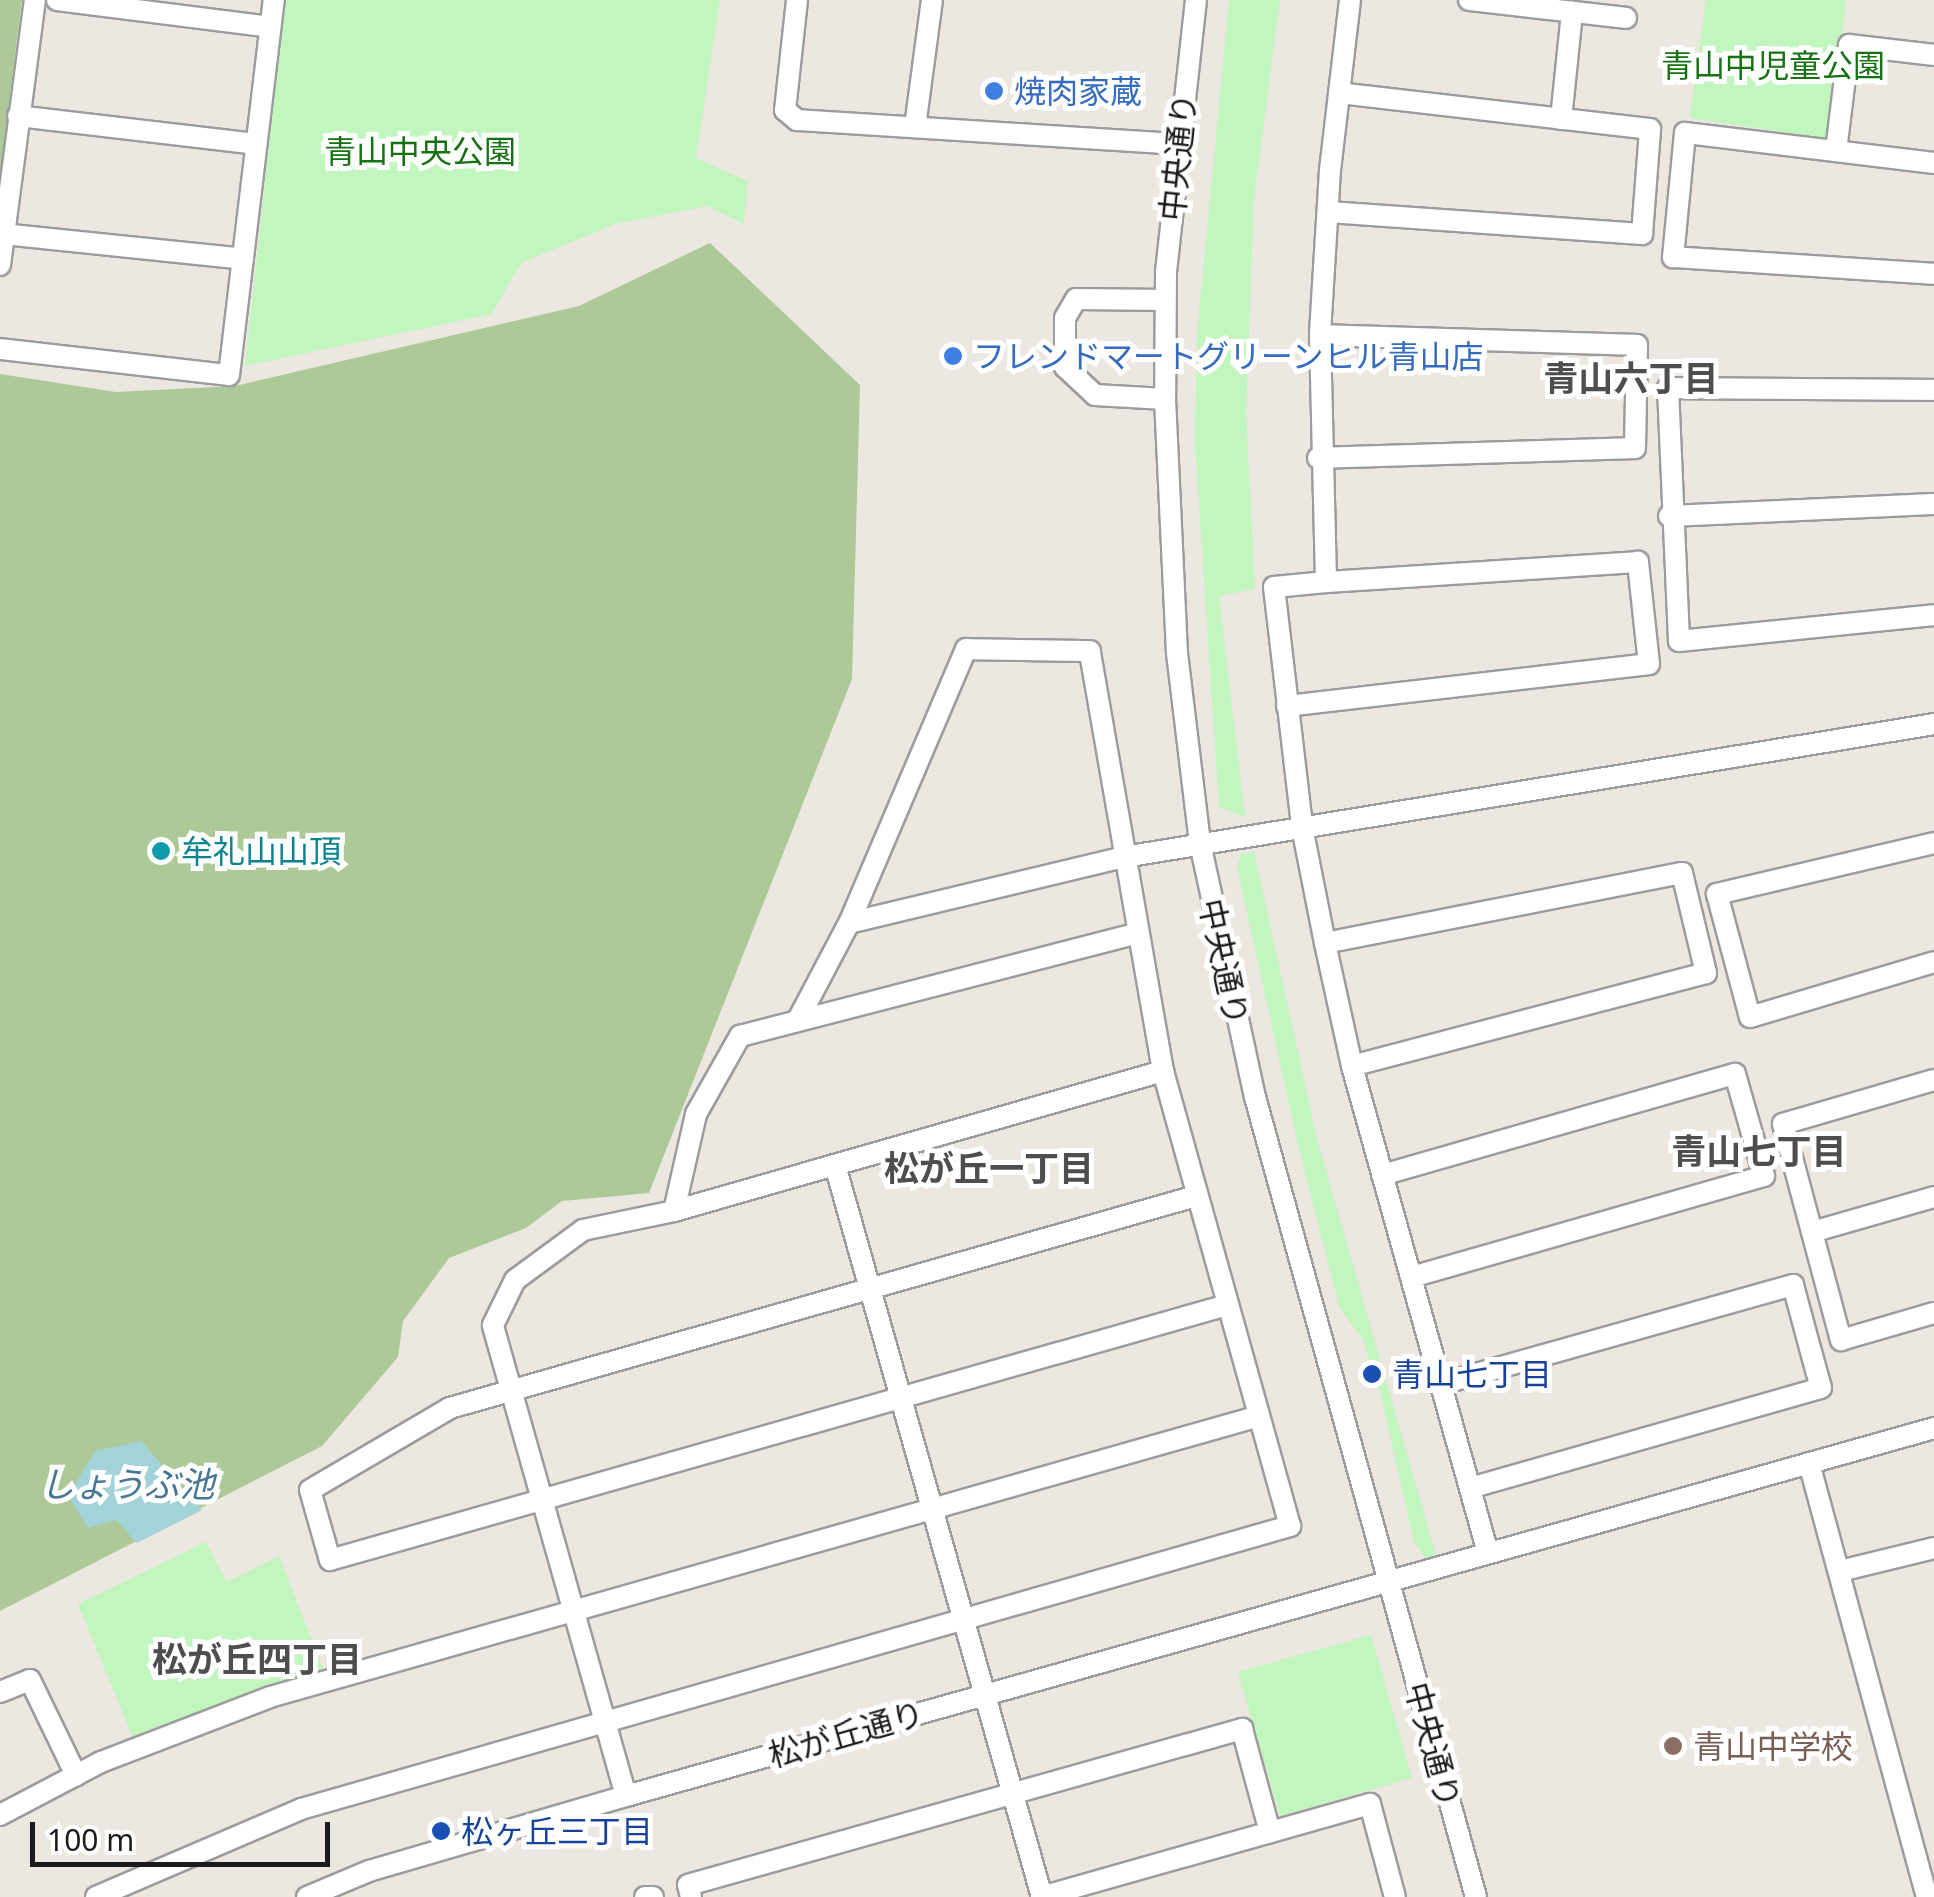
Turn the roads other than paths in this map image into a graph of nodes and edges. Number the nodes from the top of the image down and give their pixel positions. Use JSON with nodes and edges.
{"nodes":[{"id":1,"x":35,"y":0,"type":"edge"},
{"id":2,"x":57,"y":0,"type":"edge"},
{"id":3,"x":274,"y":0,"type":"edge"},
{"id":4,"x":797,"y":0,"type":"edge"},
{"id":5,"x":932,"y":0,"type":"edge"},
{"id":6,"x":1196,"y":0,"type":"edge"},
{"id":7,"x":1350,"y":0,"type":"edge"},
{"id":8,"x":1469,"y":0,"type":"edge"},
{"id":9,"x":1572,"y":12,"type":"junction"},
{"id":10,"x":1626,"y":18,"type":"dead end"},
{"id":11,"x":270,"y":27,"type":"junction"},
{"id":12,"x":1934,"y":56,"type":"edge"},
{"id":13,"x":1339,"y":93,"type":"junction"},
{"id":14,"x":18,"y":116,"type":"junction"},
{"id":15,"x":1561,"y":119,"type":"junction"},
{"id":16,"x":915,"y":127,"type":"junction"},
{"id":17,"x":256,"y":144,"type":"junction"},
{"id":18,"x":1178,"y":144,"type":"junction"},
{"id":19,"x":1836,"y":151,"type":"junction"},
{"id":20,"x":1934,"y":162,"type":"edge"},
{"id":21,"x":1328,"y":212,"type":"junction"},
{"id":22,"x":3,"y":234,"type":"junction"},
{"id":23,"x":243,"y":259,"type":"junction"},
{"id":24,"x":0,"y":265,"type":"edge"},
{"id":25,"x":1934,"y":274,"type":"edge"},
{"id":26,"x":1165,"y":300,"type":"junction"},
{"id":27,"x":1320,"y":335,"type":"junction"},
{"id":28,"x":0,"y":349,"type":"edge"},
{"id":29,"x":1934,"y":390,"type":"edge"},
{"id":30,"x":1165,"y":399,"type":"junction"},
{"id":31,"x":1318,"y":458,"type":"junction"},
{"id":32,"x":1934,"y":504,"type":"edge"},
{"id":33,"x":1669,"y":516,"type":"junction"},
{"id":34,"x":1326,"y":582,"type":"junction"},
{"id":35,"x":1934,"y":616,"type":"edge"},
{"id":36,"x":1287,"y":706,"type":"junction"},
{"id":37,"x":1934,"y":724,"type":"edge"},
{"id":38,"x":1302,"y":828,"type":"junction"},
{"id":39,"x":1934,"y":843,"type":"edge"},
{"id":40,"x":1200,"y":844,"type":"junction"},
{"id":41,"x":1124,"y":857,"type":"junction"},
{"id":42,"x":849,"y":924,"type":"junction"},
{"id":43,"x":1137,"y":932,"type":"junction"},
{"id":44,"x":1324,"y":943,"type":"junction"},
{"id":45,"x":1934,"y":962,"type":"edge"},
{"id":46,"x":799,"y":1018,"type":"junction"},
{"id":47,"x":1352,"y":1066,"type":"junction"},
{"id":48,"x":1163,"y":1071,"type":"junction"},
{"id":49,"x":1934,"y":1080,"type":"edge"},
{"id":50,"x":835,"y":1165,"type":"junction"},
{"id":51,"x":1382,"y":1175,"type":"junction"},
{"id":52,"x":1196,"y":1196,"type":"junction"},
{"id":53,"x":1934,"y":1197,"type":"edge"},
{"id":54,"x":674,"y":1211,"type":"junction"},
{"id":55,"x":1812,"y":1232,"type":"junction"},
{"id":56,"x":1411,"y":1277,"type":"junction"},
{"id":57,"x":870,"y":1289,"type":"junction"},
{"id":58,"x":1227,"y":1305,"type":"junction"},
{"id":59,"x":1934,"y":1313,"type":"edge"},
{"id":60,"x":1441,"y":1384,"type":"junction"},
{"id":61,"x":511,"y":1390,"type":"junction"},
{"id":62,"x":901,"y":1398,"type":"junction"},
{"id":63,"x":1259,"y":1416,"type":"junction"},
{"id":64,"x":1934,"y":1428,"type":"edge"},
{"id":65,"x":1809,"y":1464,"type":"junction"},
{"id":66,"x":1470,"y":1488,"type":"junction"},
{"id":67,"x":542,"y":1500,"type":"junction"},
{"id":68,"x":932,"y":1511,"type":"junction"},
{"id":69,"x":1934,"y":1548,"type":"edge"},
{"id":70,"x":1488,"y":1554,"type":"junction"},
{"id":71,"x":1840,"y":1572,"type":"junction"},
{"id":72,"x":1388,"y":1582,"type":"junction"},
{"id":73,"x":572,"y":1610,"type":"junction"},
{"id":74,"x":963,"y":1618,"type":"junction"},
{"id":75,"x":0,"y":1692,"type":"edge"},
{"id":76,"x":985,"y":1695,"type":"junction"},
{"id":77,"x":606,"y":1721,"type":"junction"},
{"id":78,"x":76,"y":1775,"type":"junction"},
{"id":79,"x":1012,"y":1793,"type":"junction"},
{"id":80,"x":626,"y":1796,"type":"junction"},
{"id":81,"x":0,"y":1816,"type":"edge"},
{"id":82,"x":1270,"y":1832,"type":"junction"},
{"id":83,"x":96,"y":1897,"type":"edge"},
{"id":84,"x":308,"y":1897,"type":"edge"},
{"id":85,"x":645,"y":1897,"type":"edge"},
{"id":86,"x":653,"y":1897,"type":"edge"},
{"id":87,"x":691,"y":1897,"type":"edge"},
{"id":88,"x":1041,"y":1897,"type":"edge"},
{"id":89,"x":1395,"y":1897,"type":"edge"},
{"id":90,"x":1476,"y":1897,"type":"edge"},
{"id":91,"x":1927,"y":1897,"type":"edge"}],
"edges":[{"from":1,"to":14,"type":"street"},
{"from":2,"to":11,"type":"street"},
{"from":3,"to":11,"type":"street"},
{"from":4,"to":16,"type":"street"},
{"from":5,"to":16,"type":"street"},
{"from":6,"to":18,"type":"street","name":"中央通り"},
{"from":7,"to":13,"type":"street"},
{"from":8,"to":9,"type":"street"},
{"from":9,"to":10,"type":"street"},
{"from":9,"to":15,"type":"street"},
{"from":11,"to":17,"type":"street"},
{"from":12,"to":19,"type":"street"},
{"from":13,"to":15,"type":"street"},
{"from":13,"to":21,"type":"street"},
{"from":14,"to":17,"type":"street"},
{"from":14,"to":22,"type":"street"},
{"from":15,"to":21,"type":"street"},
{"from":16,"to":18,"type":"street"},
{"from":17,"to":23,"type":"street"},
{"from":18,"to":26,"type":"street","name":"中央通り"},
{"from":19,"to":20,"type":"street"},
{"from":19,"to":25,"type":"street"},
{"from":21,"to":27,"type":"street"},
{"from":22,"to":23,"type":"street"},
{"from":22,"to":24,"type":"street"},
{"from":23,"to":28,"type":"street"},
{"from":26,"to":30,"type":"street","name":"中央通り"},
{"from":26,"to":30,"type":"street"},
{"from":27,"to":31,"type":"street"},
{"from":27,"to":31,"type":"street"},
{"from":29,"to":33,"type":"street"},
{"from":30,"to":40,"type":"street","name":"中央通り"},
{"from":31,"to":34,"type":"street"},
{"from":32,"to":33,"type":"street"},
{"from":33,"to":35,"type":"street"},
{"from":34,"to":36,"type":"street"},
{"from":34,"to":36,"type":"street"},
{"from":36,"to":38,"type":"street"},
{"from":37,"to":38,"type":"street"},
{"from":38,"to":40,"type":"street"},
{"from":38,"to":44,"type":"street"},
{"from":39,"to":45,"type":"street"},
{"from":40,"to":41,"type":"street"},
{"from":40,"to":72,"type":"street","name":"中央通り"},
{"from":41,"to":42,"type":"street"},
{"from":41,"to":42,"type":"street"},
{"from":41,"to":43,"type":"street"},
{"from":42,"to":46,"type":"street"},
{"from":43,"to":46,"type":"street"},
{"from":43,"to":48,"type":"street"},
{"from":44,"to":47,"type":"street"},
{"from":44,"to":47,"type":"street"},
{"from":46,"to":54,"type":"street"},
{"from":47,"to":51,"type":"street"},
{"from":48,"to":50,"type":"street"},
{"from":48,"to":52,"type":"street"},
{"from":49,"to":55,"type":"street"},
{"from":50,"to":54,"type":"street"},
{"from":50,"to":57,"type":"street"},
{"from":51,"to":56,"type":"street"},
{"from":51,"to":56,"type":"street"},
{"from":52,"to":57,"type":"street"},
{"from":52,"to":58,"type":"street"},
{"from":53,"to":55,"type":"street"},
{"from":54,"to":61,"type":"street"},
{"from":55,"to":59,"type":"street"},
{"from":56,"to":60,"type":"street"},
{"from":57,"to":61,"type":"street"},
{"from":57,"to":62,"type":"street"},
{"from":58,"to":62,"type":"street"},
{"from":58,"to":63,"type":"street"},
{"from":60,"to":66,"type":"street"},
{"from":60,"to":66,"type":"street"},
{"from":61,"to":67,"type":"street"},
{"from":61,"to":67,"type":"street"},
{"from":62,"to":67,"type":"street"},
{"from":62,"to":68,"type":"street"},
{"from":63,"to":68,"type":"street"},
{"from":63,"to":74,"type":"street"},
{"from":64,"to":65,"type":"street","name":"松が丘通り"},
{"from":65,"to":70,"type":"street","name":"松が丘通り"},
{"from":65,"to":71,"type":"street"},
{"from":66,"to":70,"type":"street"},
{"from":67,"to":73,"type":"street"},
{"from":68,"to":73,"type":"street"},
{"from":68,"to":74,"type":"street"},
{"from":69,"to":71,"type":"street"},
{"from":70,"to":72,"type":"street","name":"松が丘通り"},
{"from":71,"to":91,"type":"street"},
{"from":72,"to":76,"type":"street","name":"松が丘通り"},
{"from":72,"to":90,"type":"street","name":"中央通り"},
{"from":73,"to":77,"type":"street"},
{"from":73,"to":78,"type":"street"},
{"from":74,"to":76,"type":"street"},
{"from":74,"to":77,"type":"street"},
{"from":75,"to":78,"type":"street"},
{"from":76,"to":79,"type":"street"},
{"from":76,"to":80,"type":"street","name":"松が丘通り"},
{"from":77,"to":80,"type":"street"},
{"from":77,"to":83,"type":"street"},
{"from":78,"to":81,"type":"street"},
{"from":79,"to":82,"type":"street"},
{"from":79,"to":87,"type":"street"},
{"from":79,"to":88,"type":"street"},
{"from":80,"to":84,"type":"street","name":"松が丘通り"},
{"from":82,"to":88,"type":"street"},
{"from":82,"to":89,"type":"street"},
{"from":85,"to":86,"type":"street"}]}
